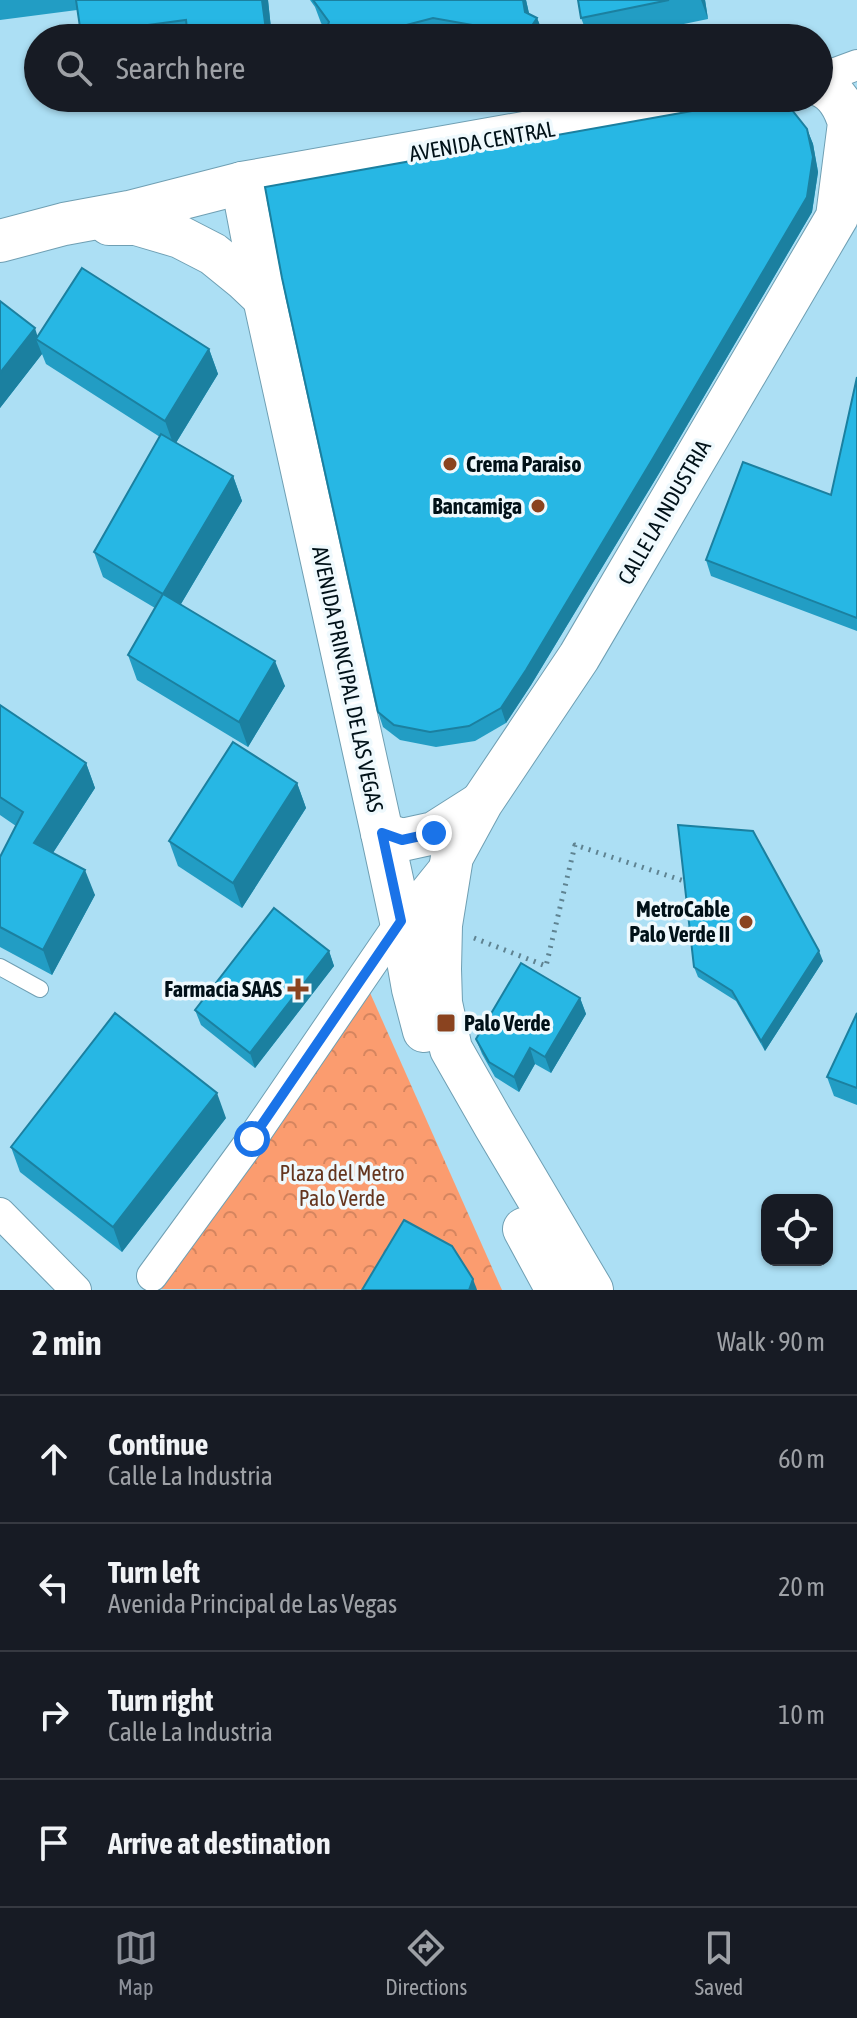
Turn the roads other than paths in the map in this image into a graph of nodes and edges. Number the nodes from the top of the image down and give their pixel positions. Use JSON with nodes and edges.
{"nodes":[{"id":1,"x":857,"y":65,"type":"edge"},
{"id":2,"x":833,"y":76,"type":"edge"},
{"id":3,"x":833,"y":93,"type":"edge"},
{"id":4,"x":642,"y":112,"type":"edge"},
{"id":5,"x":857,"y":168,"type":"edge"},
{"id":6,"x":242,"y":183,"type":"junction"},
{"id":7,"x":837,"y":217,"type":"junction"},
{"id":8,"x":64,"y":224,"type":"junction"},
{"id":9,"x":0,"y":241,"type":"edge"},
{"id":10,"x":264,"y":298,"type":"junction"},
{"id":11,"x":482,"y":802,"type":"junction"},
{"id":12,"x":382,"y":833,"type":"junction"},
{"id":13,"x":452,"y":857,"type":"joint"},
{"id":14,"x":421,"y":923,"type":"junction"},
{"id":15,"x":0,"y":967,"type":"edge"},
{"id":16,"x":40,"y":989,"type":"dead end"},
{"id":17,"x":0,"y":1213,"type":"edge"},
{"id":18,"x":152,"y":1276,"type":"dead end"},
{"id":19,"x":76,"y":1290,"type":"edge"},
{"id":20,"x":557,"y":1290,"type":"edge"},
{"id":21,"x":592,"y":1290,"type":"edge"}],
"edges":[{"from":1,"to":2,"type":"street"},
{"from":3,"to":7,"type":"street","name":"CALLE LA INDUSTRIA"},
{"from":4,"to":6,"type":"street","name":"AVENIDA CENTRAL"},
{"from":5,"to":7,"type":"street","name":"CALLE LA INDUSTRIA"},
{"from":6,"to":8,"type":"street","name":"AVENIDA CENTRAL"},
{"from":6,"to":10,"type":"street","name":"AVENIDA PRINCIPAL DE LAS VEGAS"},
{"from":7,"to":11,"type":"street","name":"CALLE LA INDUSTRIA"},
{"from":8,"to":9,"type":"street"},
{"from":8,"to":10,"type":"street"},
{"from":10,"to":12,"type":"street","name":"AVENIDA PRINCIPAL DE LAS VEGAS"},
{"from":11,"to":12,"type":"street","name":"CALLE LA INDUSTRIA"},
{"from":11,"to":13,"type":"street","name":"CALLE LA INDUSTRIA"},
{"from":12,"to":14,"type":"street","name":"AVENIDA PRINCIPAL DE LAS VEGAS"},
{"from":13,"to":14,"type":"street","name":"AVENIDA PRINCIPAL DE LAS VEGAS"},
{"from":14,"to":18,"type":"street"},
{"from":14,"to":20,"type":"street","name":"AVENIDA PRINCIPAL DE LAS VEGAS"},
{"from":14,"to":21,"type":"street","name":"AVENIDA PRINCIPAL DE LAS VEGAS"},
{"from":15,"to":16,"type":"lane"},
{"from":17,"to":19,"type":"street"}]}
